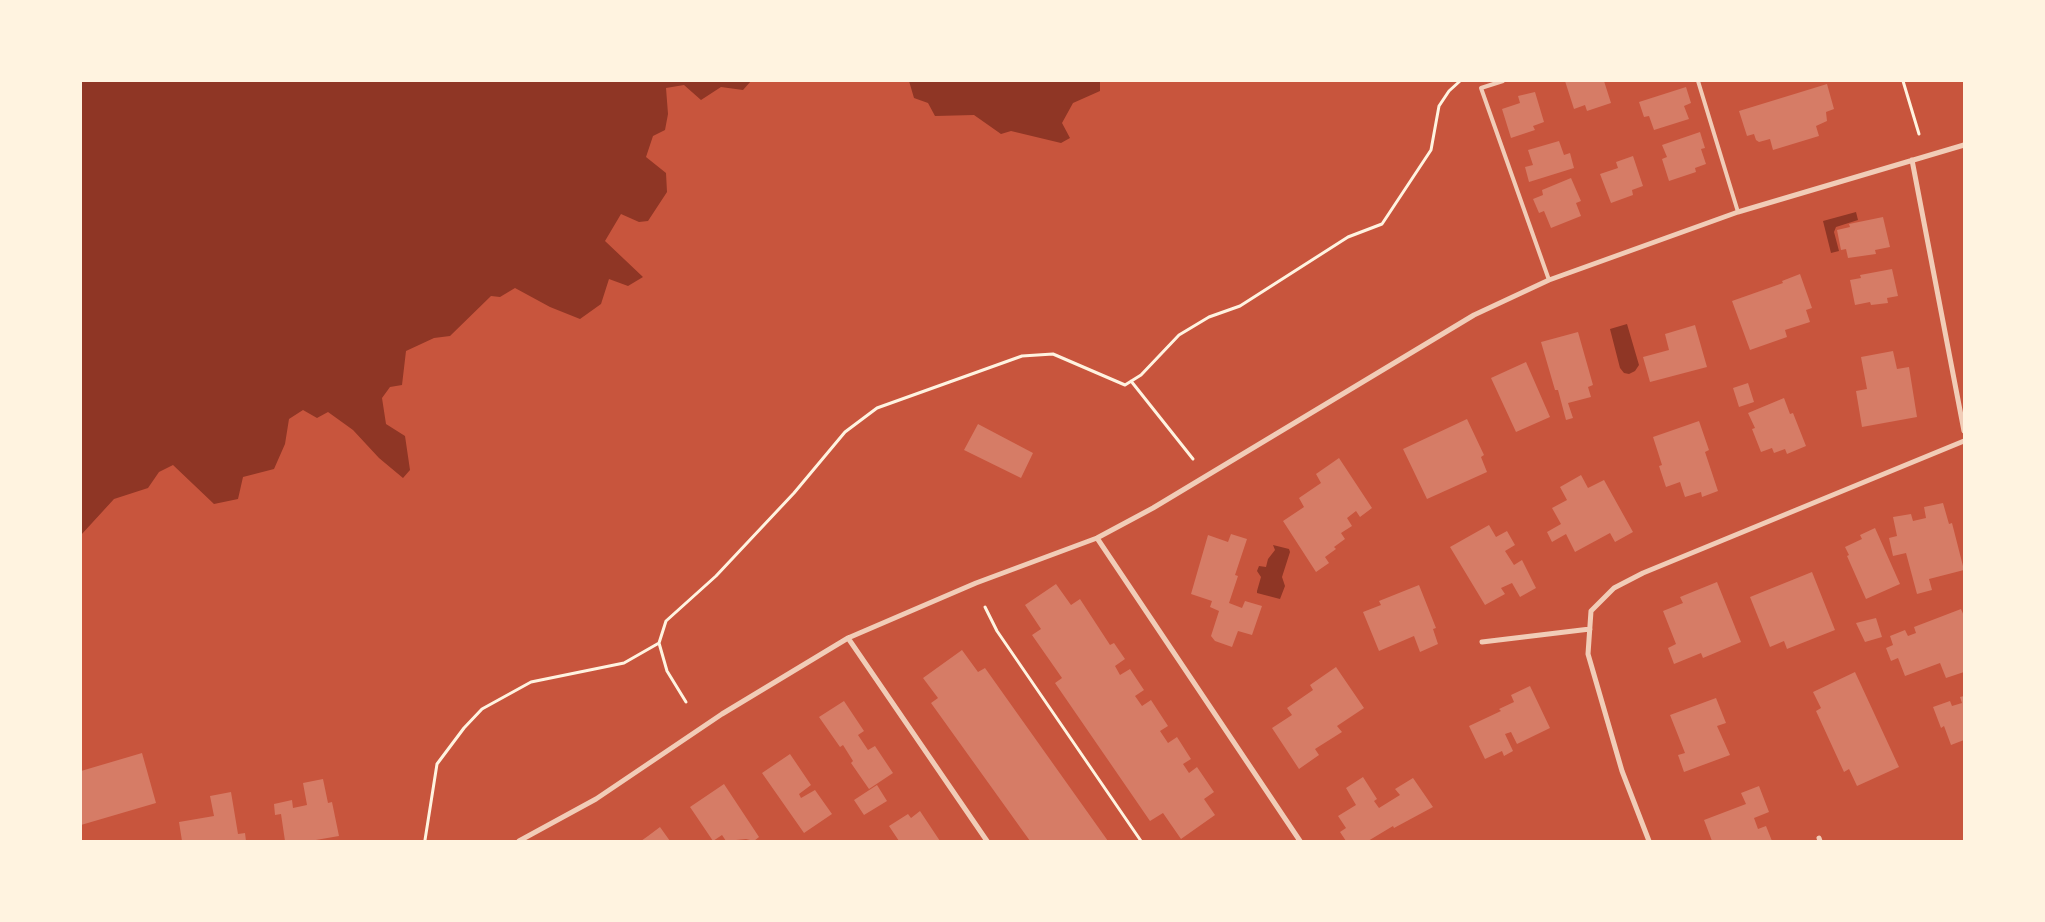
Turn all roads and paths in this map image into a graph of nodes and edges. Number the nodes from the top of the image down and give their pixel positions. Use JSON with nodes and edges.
{"nodes":[{"id":1,"x":1460,"y":81,"type":"edge"},
{"id":2,"x":1503,"y":81,"type":"edge"},
{"id":3,"x":1698,"y":81,"type":"edge"},
{"id":4,"x":1903,"y":81,"type":"edge"},
{"id":5,"x":1919,"y":134,"type":"dead end"},
{"id":6,"x":1964,"y":145,"type":"edge"},
{"id":7,"x":1912,"y":160,"type":"junction"},
{"id":8,"x":1738,"y":212,"type":"junction"},
{"id":9,"x":1549,"y":280,"type":"junction"},
{"id":10,"x":1132,"y":381,"type":"junction"},
{"id":11,"x":1964,"y":431,"type":"edge"},
{"id":12,"x":1964,"y":441,"type":"edge"},
{"id":13,"x":1193,"y":459,"type":"dead end"},
{"id":14,"x":1097,"y":538,"type":"junction"},
{"id":15,"x":985,"y":607,"type":"dead end"},
{"id":16,"x":1590,"y":629,"type":"junction"},
{"id":17,"x":848,"y":638,"type":"junction"},
{"id":18,"x":1482,"y":642,"type":"dead end"},
{"id":19,"x":659,"y":643,"type":"junction"},
{"id":20,"x":686,"y":702,"type":"dead end"},
{"id":21,"x":426,"y":840,"type":"edge"},
{"id":22,"x":519,"y":841,"type":"edge"},
{"id":23,"x":987,"y":841,"type":"edge"},
{"id":24,"x":1141,"y":841,"type":"edge"},
{"id":25,"x":1300,"y":841,"type":"edge"},
{"id":26,"x":1649,"y":841,"type":"edge"}],
"edges":[{"from":1,"to":10,"type":"path"},
{"from":2,"to":9,"type":"lane"},
{"from":3,"to":8,"type":"lane"},
{"from":4,"to":5,"type":"path"},
{"from":6,"to":7,"type":"street"},
{"from":7,"to":8,"type":"street"},
{"from":7,"to":11,"type":"street"},
{"from":8,"to":9,"type":"street"},
{"from":9,"to":14,"type":"street"},
{"from":10,"to":13,"type":"path"},
{"from":10,"to":19,"type":"path"},
{"from":12,"to":16,"type":"street"},
{"from":14,"to":17,"type":"street"},
{"from":14,"to":25,"type":"street"},
{"from":15,"to":24,"type":"path"},
{"from":16,"to":18,"type":"street"},
{"from":16,"to":26,"type":"street"},
{"from":17,"to":22,"type":"street"},
{"from":17,"to":23,"type":"street"},
{"from":19,"to":20,"type":"path"},
{"from":19,"to":21,"type":"path"}]}
